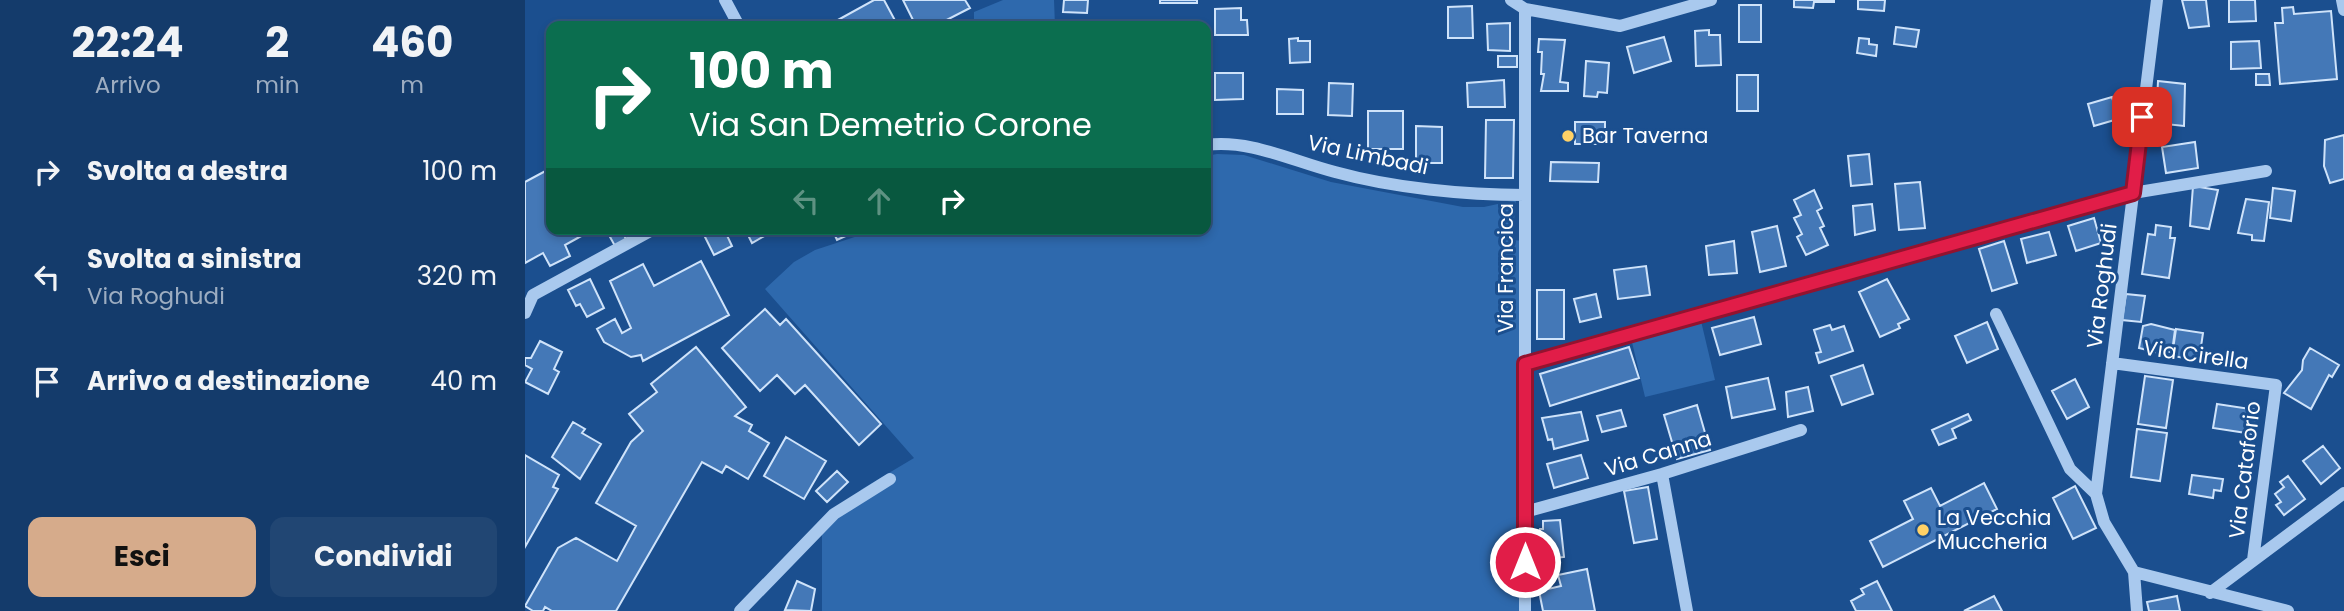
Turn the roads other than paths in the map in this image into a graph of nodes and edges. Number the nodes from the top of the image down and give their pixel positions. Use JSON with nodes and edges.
{"nodes":[{"id":1,"x":725,"y":0,"type":"edge"},
{"id":2,"x":1511,"y":0,"type":"edge"},
{"id":3,"x":1711,"y":0,"type":"edge"},
{"id":4,"x":2157,"y":0,"type":"edge"},
{"id":5,"x":2342,"y":0,"type":"edge"},
{"id":6,"x":1525,"y":9,"type":"junction"},
{"id":7,"x":2344,"y":10,"type":"edge"},
{"id":8,"x":736,"y":21,"type":"edge"},
{"id":9,"x":1211,"y":144,"type":"edge"},
{"id":10,"x":2266,"y":171,"type":"dead end"},
{"id":11,"x":2133,"y":193,"type":"junction"},
{"id":12,"x":1525,"y":195,"type":"junction"},
{"id":13,"x":643,"y":235,"type":"edge"},
{"id":14,"x":525,"y":313,"type":"edge"},
{"id":15,"x":1996,"y":314,"type":"dead end"},
{"id":16,"x":2112,"y":363,"type":"junction"},
{"id":17,"x":1525,"y":364,"type":"junction"},
{"id":18,"x":2276,"y":385,"type":"joint"},
{"id":19,"x":1801,"y":430,"type":"dead end"},
{"id":20,"x":1662,"y":474,"type":"junction"},
{"id":21,"x":890,"y":478,"type":"dead end"},
{"id":22,"x":2344,"y":493,"type":"edge"},
{"id":23,"x":2096,"y":494,"type":"junction"},
{"id":24,"x":1525,"y":512,"type":"junction"},
{"id":25,"x":2253,"y":560,"type":"junction"},
{"id":26,"x":2134,"y":572,"type":"junction"},
{"id":27,"x":2210,"y":593,"type":"junction"},
{"id":28,"x":740,"y":611,"type":"edge"},
{"id":29,"x":1525,"y":611,"type":"edge"},
{"id":30,"x":1687,"y":611,"type":"edge"},
{"id":31,"x":2137,"y":611,"type":"edge"},
{"id":32,"x":2288,"y":611,"type":"edge"}],
"edges":[{"from":1,"to":8,"type":"street"},
{"from":2,"to":6,"type":"street"},
{"from":3,"to":6,"type":"street"},
{"from":4,"to":11,"type":"street","name":"Via Roghudi"},
{"from":5,"to":7,"type":"street"},
{"from":6,"to":12,"type":"street","name":"Via Francica"},
{"from":9,"to":12,"type":"street","name":"Via Limbadi"},
{"from":10,"to":11,"type":"street"},
{"from":11,"to":16,"type":"street","name":"Via Roghudi"},
{"from":11,"to":17,"type":"street"},
{"from":12,"to":17,"type":"street","name":"Via Francica"},
{"from":13,"to":14,"type":"street"},
{"from":15,"to":23,"type":"street"},
{"from":16,"to":18,"type":"street","name":"Via Cirella"},
{"from":16,"to":23,"type":"street","name":"Via Roghudi"},
{"from":17,"to":24,"type":"street","name":"Via Francica"},
{"from":18,"to":25,"type":"street","name":"Via Cataforio"},
{"from":19,"to":20,"type":"street","name":"Via Canna"},
{"from":20,"to":24,"type":"street","name":"Via Canna"},
{"from":20,"to":30,"type":"street"},
{"from":21,"to":28,"type":"street"},
{"from":22,"to":25,"type":"street"},
{"from":23,"to":26,"type":"street","name":"Via Roghudi"},
{"from":24,"to":29,"type":"street","name":"Via Francica"},
{"from":25,"to":27,"type":"street"},
{"from":26,"to":27,"type":"street"},
{"from":26,"to":31,"type":"street","name":"Via Roghudi"},
{"from":27,"to":32,"type":"street"}]}
